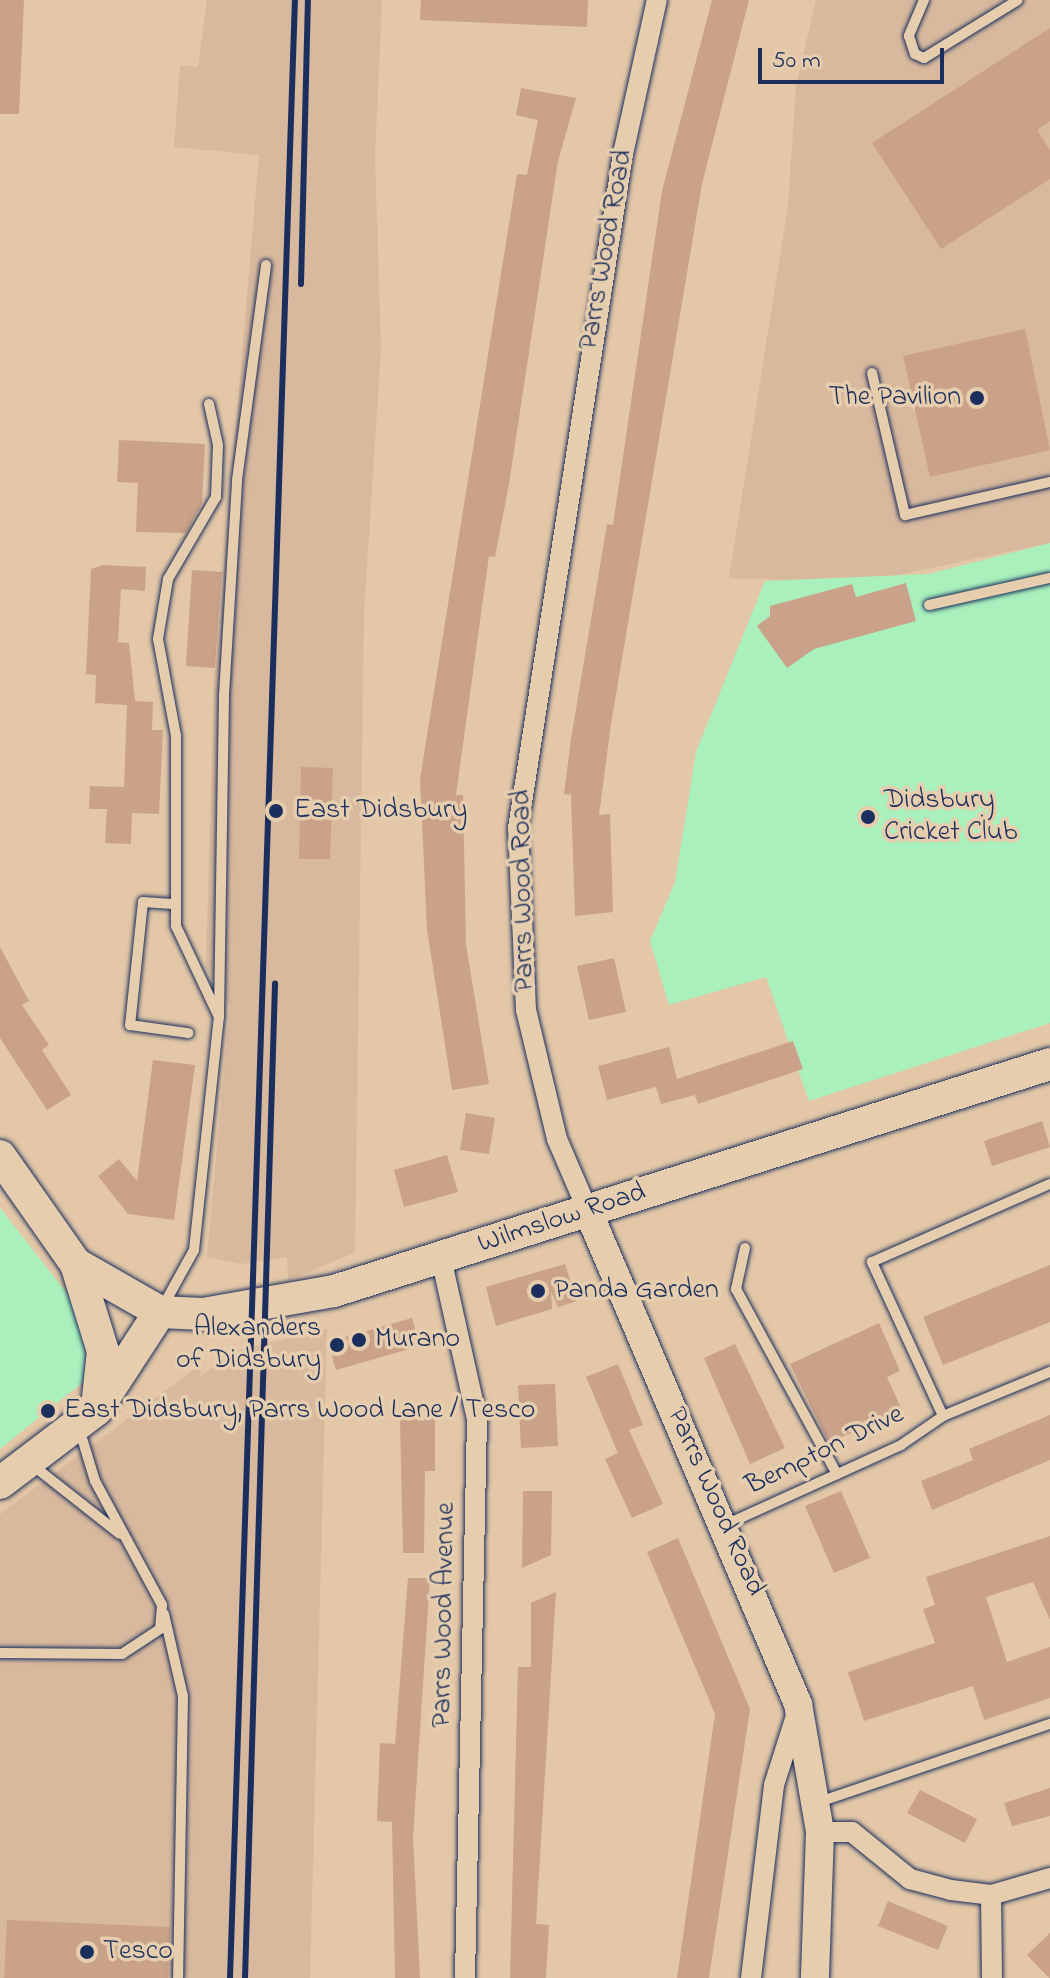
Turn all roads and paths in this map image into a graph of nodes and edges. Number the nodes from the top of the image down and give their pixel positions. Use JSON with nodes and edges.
{"nodes":[{"id":1,"x":657,"y":0,"type":"edge"},
{"id":2,"x":924,"y":0,"type":"edge"},
{"id":3,"x":1018,"y":0,"type":"edge"},
{"id":4,"x":266,"y":265,"type":"dead end"},
{"id":5,"x":872,"y":373,"type":"dead end"},
{"id":6,"x":209,"y":404,"type":"dead end"},
{"id":7,"x":1050,"y":482,"type":"edge"},
{"id":8,"x":1050,"y":578,"type":"edge"},
{"id":9,"x":929,"y":605,"type":"dead end"},
{"id":10,"x":172,"y":904,"type":"junction"},
{"id":11,"x":219,"y":1017,"type":"junction"},
{"id":12,"x":188,"y":1033,"type":"dead end"},
{"id":13,"x":1050,"y":1064,"type":"edge"},
{"id":14,"x":2,"y":1162,"type":"edge"},
{"id":15,"x":1050,"y":1184,"type":"edge"},
{"id":16,"x":588,"y":1211,"type":"junction"},
{"id":17,"x":745,"y":1248,"type":"dead end"},
{"id":18,"x":441,"y":1258,"type":"junction"},
{"id":19,"x":76,"y":1264,"type":"junction"},
{"id":20,"x":160,"y":1312,"type":"junction"},
{"id":21,"x":1050,"y":1372,"type":"edge"},
{"id":22,"x":943,"y":1416,"type":"junction"},
{"id":23,"x":88,"y":1418,"type":"junction"},
{"id":24,"x":29,"y":1462,"type":"junction"},
{"id":25,"x":837,"y":1474,"type":"junction"},
{"id":26,"x":0,"y":1483,"type":"edge"},
{"id":27,"x":725,"y":1525,"type":"junction"},
{"id":28,"x":120,"y":1534,"type":"junction"},
{"id":29,"x":162,"y":1605,"type":"junction"},
{"id":30,"x":0,"y":1653,"type":"edge"},
{"id":31,"x":798,"y":1704,"type":"junction"},
{"id":32,"x":1050,"y":1724,"type":"edge"},
{"id":33,"x":817,"y":1803,"type":"junction"},
{"id":34,"x":820,"y":1832,"type":"junction"},
{"id":35,"x":1050,"y":1878,"type":"edge"},
{"id":36,"x":991,"y":1895,"type":"junction"},
{"id":37,"x":178,"y":1978,"type":"edge"},
{"id":38,"x":465,"y":1978,"type":"edge"},
{"id":39,"x":751,"y":1978,"type":"edge"},
{"id":40,"x":815,"y":1978,"type":"edge"},
{"id":41,"x":992,"y":1978,"type":"edge"}],
"edges":[{"from":1,"to":16,"type":"street","name":"Parrs Wood Road"},
{"from":2,"to":3,"type":"lane"},
{"from":4,"to":11,"type":"lane"},
{"from":5,"to":7,"type":"lane"},
{"from":6,"to":10,"type":"lane"},
{"from":8,"to":9,"type":"lane"},
{"from":10,"to":11,"type":"lane"},
{"from":10,"to":12,"type":"lane"},
{"from":11,"to":20,"type":"lane"},
{"from":13,"to":16,"type":"main road","name":"Wilmslow Road"},
{"from":14,"to":19,"type":"main road"},
{"from":15,"to":22,"type":"lane","name":"Bempton Drive"},
{"from":16,"to":18,"type":"main road","name":"Wilmslow Road"},
{"from":16,"to":27,"type":"street","name":"Parrs Wood Road"},
{"from":17,"to":25,"type":"lane"},
{"from":18,"to":20,"type":"main road","name":"Wilmslow Road"},
{"from":18,"to":38,"type":"street","name":"Parrs Wood Avenue"},
{"from":19,"to":20,"type":"main road"},
{"from":19,"to":23,"type":"main road"},
{"from":20,"to":23,"type":"main road"},
{"from":21,"to":22,"type":"lane","name":"Bempton Drive"},
{"from":22,"to":25,"type":"lane","name":"Bempton Drive"},
{"from":23,"to":24,"type":"main road"},
{"from":23,"to":28,"type":"lane"},
{"from":24,"to":26,"type":"main road"},
{"from":24,"to":28,"type":"lane"},
{"from":25,"to":27,"type":"lane","name":"Bempton Drive"},
{"from":27,"to":31,"type":"street","name":"Parrs Wood Road"},
{"from":28,"to":29,"type":"lane"},
{"from":29,"to":30,"type":"lane"},
{"from":29,"to":37,"type":"lane"},
{"from":31,"to":33,"type":"street","name":"Parrs Wood Road"},
{"from":31,"to":39,"type":"street"},
{"from":32,"to":33,"type":"lane"},
{"from":33,"to":34,"type":"street","name":"Parrs Wood Road"},
{"from":34,"to":36,"type":"street"},
{"from":34,"to":40,"type":"street","name":"Parrs Wood Road"},
{"from":35,"to":36,"type":"street"},
{"from":36,"to":41,"type":"street"}]}
